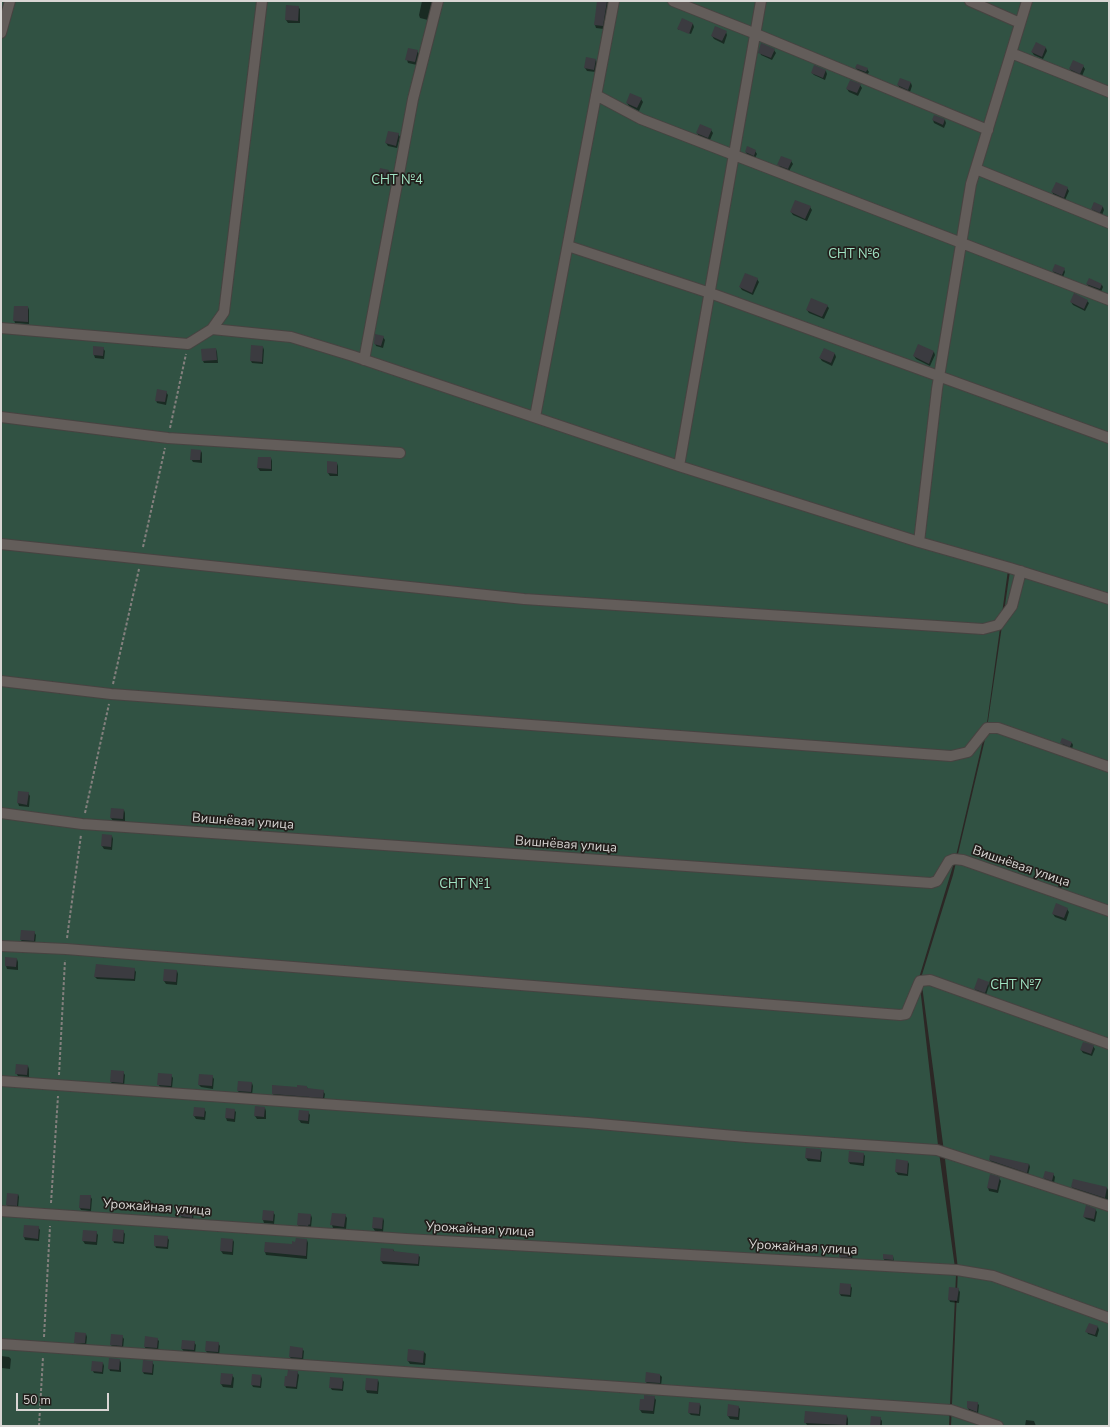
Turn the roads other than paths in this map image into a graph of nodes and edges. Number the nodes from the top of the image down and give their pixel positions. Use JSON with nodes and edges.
{"nodes":[{"id":1,"x":10,"y":1,"type":"edge"},
{"id":2,"x":262,"y":1,"type":"edge"},
{"id":3,"x":438,"y":1,"type":"edge"},
{"id":4,"x":614,"y":1,"type":"edge"},
{"id":5,"x":673,"y":1,"type":"edge"},
{"id":6,"x":761,"y":1,"type":"edge"},
{"id":7,"x":970,"y":1,"type":"edge"},
{"id":8,"x":1027,"y":1,"type":"edge"},
{"id":9,"x":1020,"y":23,"type":"junction"},
{"id":10,"x":1,"y":33,"type":"edge"},
{"id":11,"x":756,"y":34,"type":"junction"},
{"id":12,"x":1011,"y":53,"type":"junction"},
{"id":13,"x":1109,"y":92,"type":"edge"},
{"id":14,"x":596,"y":95,"type":"junction"},
{"id":15,"x":988,"y":130,"type":"junction"},
{"id":16,"x":734,"y":155,"type":"junction"},
{"id":17,"x":976,"y":168,"type":"junction"},
{"id":18,"x":1109,"y":223,"type":"edge"},
{"id":19,"x":961,"y":244,"type":"junction"},
{"id":20,"x":568,"y":246,"type":"junction"},
{"id":21,"x":710,"y":293,"type":"junction"},
{"id":22,"x":1109,"y":300,"type":"edge"},
{"id":23,"x":1,"y":328,"type":"edge"},
{"id":24,"x":212,"y":329,"type":"junction"},
{"id":25,"x":364,"y":360,"type":"junction"},
{"id":26,"x":939,"y":376,"type":"junction"},
{"id":27,"x":535,"y":417,"type":"junction"},
{"id":28,"x":1,"y":418,"type":"edge"},
{"id":29,"x":1109,"y":438,"type":"edge"},
{"id":30,"x":400,"y":453,"type":"dead end"},
{"id":31,"x":679,"y":466,"type":"junction"},
{"id":32,"x":919,"y":542,"type":"junction"},
{"id":33,"x":1,"y":544,"type":"edge"},
{"id":34,"x":1021,"y":571,"type":"junction"},
{"id":35,"x":1109,"y":599,"type":"edge"},
{"id":36,"x":1,"y":681,"type":"edge"},
{"id":37,"x":1109,"y":767,"type":"edge"},
{"id":38,"x":1,"y":813,"type":"edge"},
{"id":39,"x":1109,"y":912,"type":"edge"},
{"id":40,"x":1,"y":946,"type":"edge"},
{"id":41,"x":1109,"y":1044,"type":"edge"},
{"id":42,"x":1,"y":1081,"type":"edge"},
{"id":43,"x":1109,"y":1206,"type":"edge"},
{"id":44,"x":1,"y":1210,"type":"edge"},
{"id":45,"x":1109,"y":1318,"type":"edge"},
{"id":46,"x":1,"y":1344,"type":"edge"},
{"id":47,"x":998,"y":1426,"type":"edge"}],
"edges":[{"from":1,"to":10,"type":"street"},
{"from":2,"to":24,"type":"street"},
{"from":3,"to":25,"type":"street"},
{"from":4,"to":14,"type":"street"},
{"from":5,"to":11,"type":"street"},
{"from":6,"to":11,"type":"street"},
{"from":7,"to":9,"type":"street"},
{"from":8,"to":9,"type":"street"},
{"from":9,"to":12,"type":"street"},
{"from":11,"to":15,"type":"street"},
{"from":11,"to":16,"type":"street"},
{"from":12,"to":13,"type":"street"},
{"from":12,"to":15,"type":"street"},
{"from":14,"to":16,"type":"street"},
{"from":14,"to":20,"type":"street"},
{"from":15,"to":17,"type":"street"},
{"from":16,"to":19,"type":"street"},
{"from":16,"to":21,"type":"street"},
{"from":17,"to":18,"type":"street"},
{"from":17,"to":19,"type":"street"},
{"from":19,"to":22,"type":"street"},
{"from":19,"to":26,"type":"street"},
{"from":20,"to":21,"type":"street"},
{"from":20,"to":27,"type":"street"},
{"from":21,"to":26,"type":"street"},
{"from":21,"to":31,"type":"street"},
{"from":23,"to":24,"type":"street"},
{"from":24,"to":25,"type":"street"},
{"from":25,"to":27,"type":"street"},
{"from":26,"to":29,"type":"street"},
{"from":26,"to":32,"type":"street"},
{"from":27,"to":31,"type":"street"},
{"from":28,"to":30,"type":"street"},
{"from":31,"to":32,"type":"street"},
{"from":32,"to":34,"type":"street"},
{"from":33,"to":34,"type":"street"},
{"from":34,"to":35,"type":"street"},
{"from":36,"to":37,"type":"street"},
{"from":38,"to":39,"type":"street","name":"Вишнёвая улица"},
{"from":40,"to":41,"type":"street"},
{"from":42,"to":43,"type":"street"},
{"from":44,"to":45,"type":"street","name":"Урожайная улица"},
{"from":46,"to":47,"type":"street"}]}
